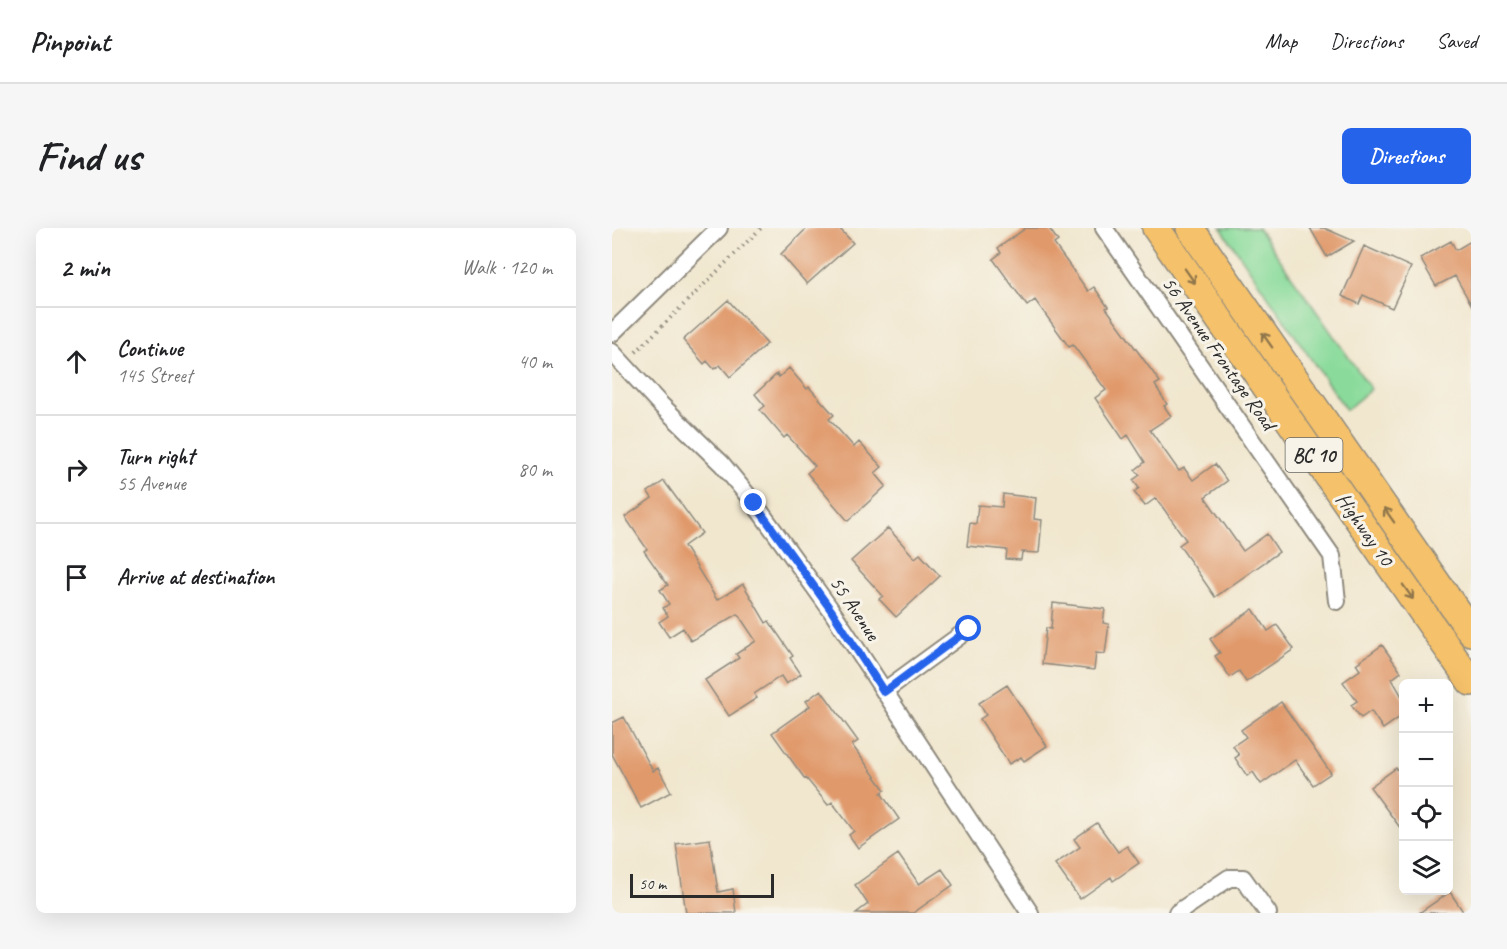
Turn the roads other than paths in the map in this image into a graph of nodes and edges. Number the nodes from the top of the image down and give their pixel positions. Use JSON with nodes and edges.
{"nodes":[{"id":1,"x":719,"y":228,"type":"edge"},
{"id":2,"x":1104,"y":228,"type":"edge"},
{"id":3,"x":1156,"y":228,"type":"edge"},
{"id":4,"x":1190,"y":228,"type":"edge"},
{"id":5,"x":612,"y":333,"type":"edge"},
{"id":6,"x":612,"y":352,"type":"edge"},
{"id":7,"x":1337,"y":601,"type":"dead end"},
{"id":8,"x":969,"y":629,"type":"dead end"},
{"id":9,"x":1471,"y":632,"type":"edge"},
{"id":10,"x":1471,"y":682,"type":"edge"},
{"id":11,"x":884,"y":692,"type":"junction"},
{"id":12,"x":1030,"y":913,"type":"edge"},
{"id":13,"x":1177,"y":913,"type":"edge"},
{"id":14,"x":1268,"y":913,"type":"edge"}],
"edges":[{"from":1,"to":5,"type":"street"},
{"from":2,"to":7,"type":"street","name":"56 Avenue Frontage Road"},
{"from":3,"to":10,"type":"highway","name":"Highway 10","number":"BC 10","one_way":true},
{"from":9,"to":4,"type":"highway","name":"Highway 10","number":"BC 10","one_way":true},
{"from":6,"to":11,"type":"street","name":"55 Avenue"},
{"from":8,"to":11,"type":"street"},
{"from":11,"to":12,"type":"street","name":"55 Avenue"},
{"from":13,"to":14,"type":"street"}]}
